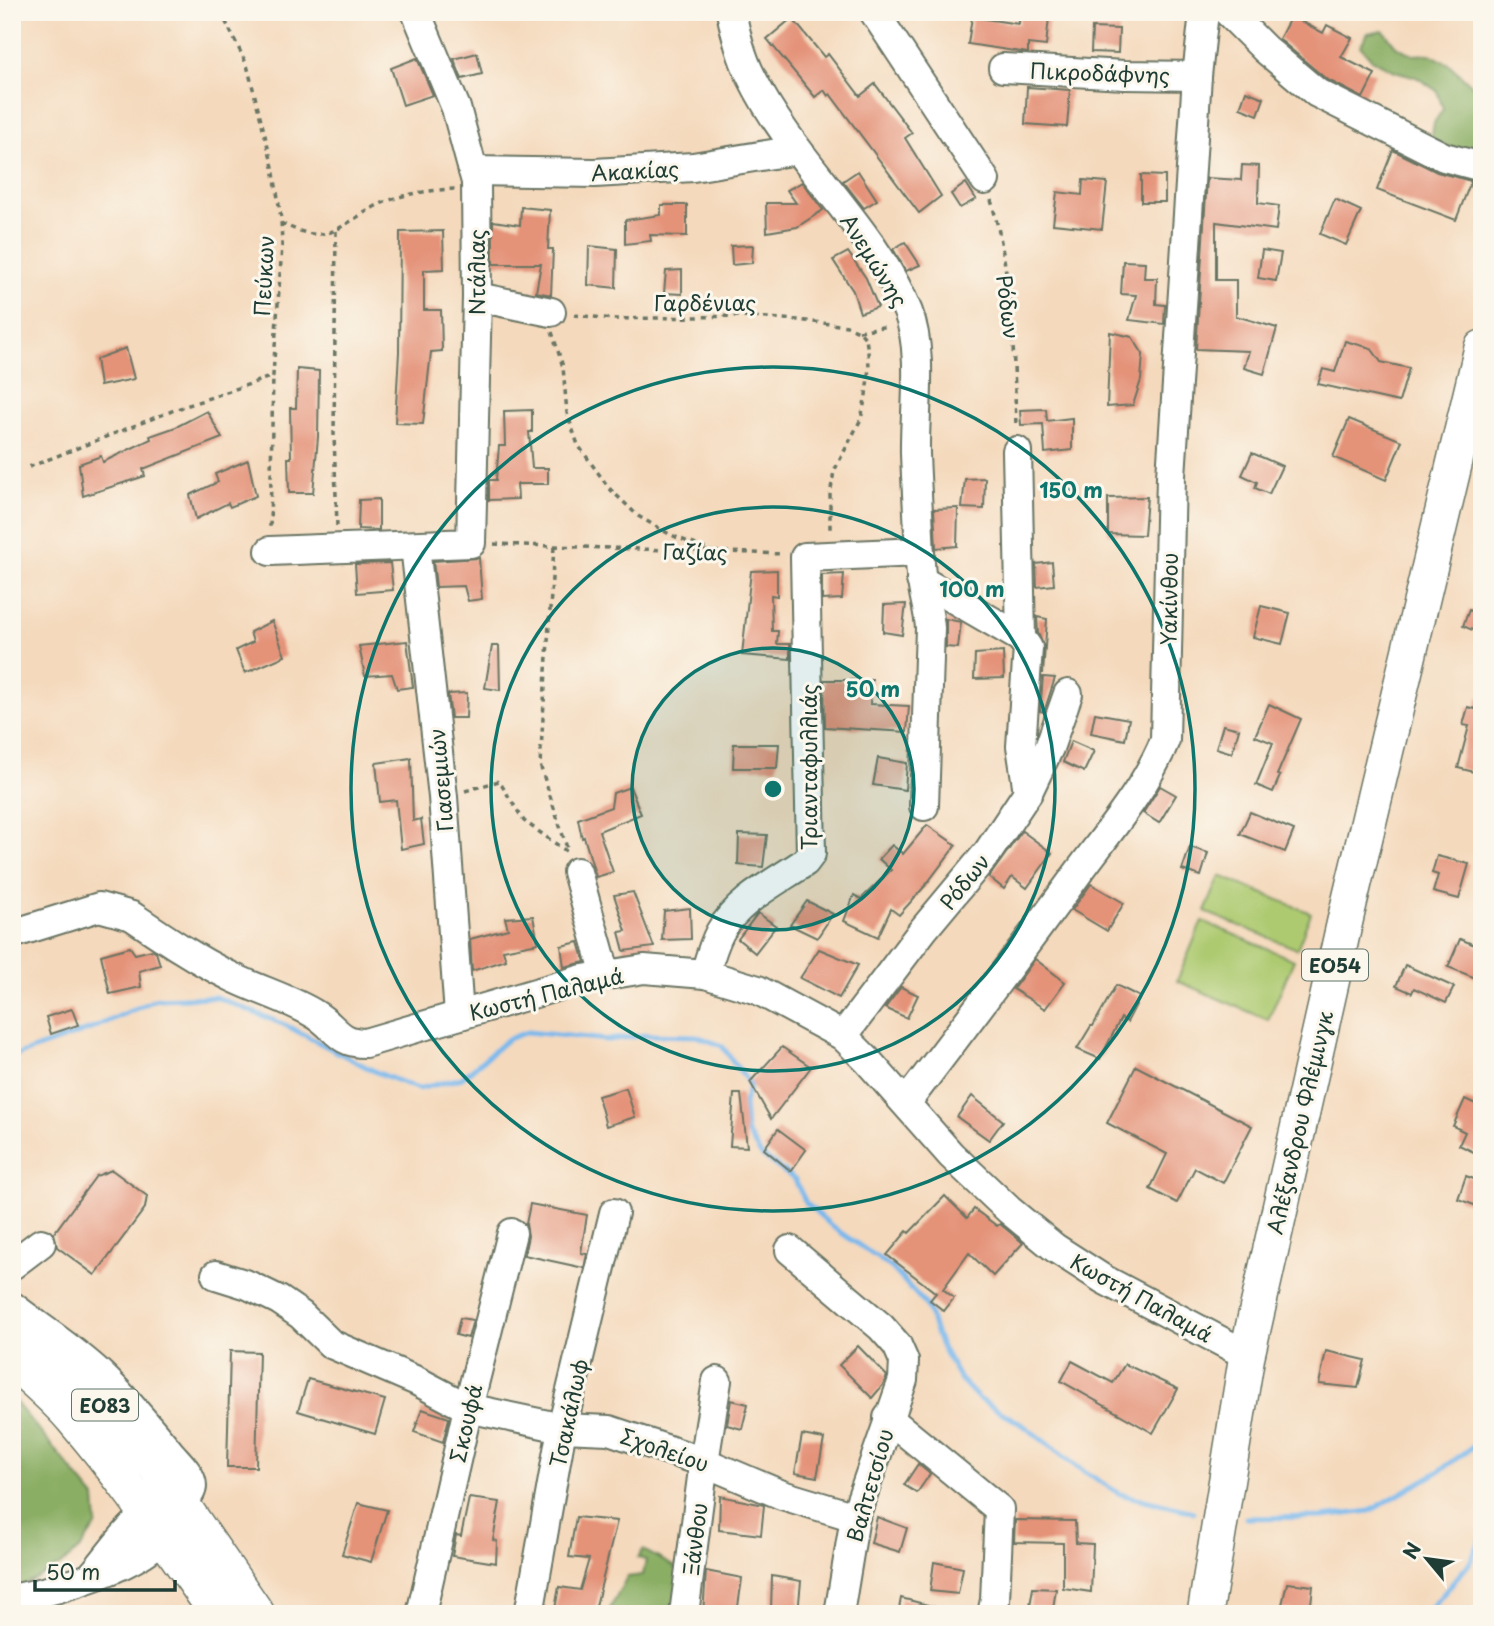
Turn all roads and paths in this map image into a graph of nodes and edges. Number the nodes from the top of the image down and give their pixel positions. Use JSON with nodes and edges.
{"nodes":[{"id":1,"x":220,"y":12,"type":"edge"},
{"id":2,"x":416,"y":12,"type":"edge"},
{"id":3,"x":731,"y":12,"type":"edge"},
{"id":4,"x":874,"y":12,"type":"edge"},
{"id":5,"x":1204,"y":12,"type":"edge"},
{"id":6,"x":1228,"y":12,"type":"edge"},
{"id":7,"x":1003,"y":68,"type":"dead end"},
{"id":8,"x":1197,"y":76,"type":"junction"},
{"id":9,"x":797,"y":150,"type":"junction"},
{"id":10,"x":1482,"y":167,"type":"edge"},
{"id":11,"x":474,"y":180,"type":"junction"},
{"id":12,"x":985,"y":180,"type":"joint"},
{"id":13,"x":281,"y":223,"type":"junction"},
{"id":14,"x":336,"y":231,"type":"junction"},
{"id":15,"x":477,"y":297,"type":"junction"},
{"id":16,"x":544,"y":311,"type":"junction"},
{"id":17,"x":908,"y":312,"type":"junction"},
{"id":18,"x":859,"y":331,"type":"junction"},
{"id":19,"x":1482,"y":348,"type":"edge"},
{"id":20,"x":273,"y":375,"type":"junction"},
{"id":21,"x":1017,"y":451,"type":"joint"},
{"id":22,"x":29,"y":467,"type":"dead end"},
{"id":23,"x":471,"y":543,"type":"junction"},
{"id":24,"x":338,"y":546,"type":"junction"},
{"id":25,"x":415,"y":546,"type":"junction"},
{"id":26,"x":554,"y":547,"type":"junction"},
{"id":27,"x":270,"y":551,"type":"joint"},
{"id":28,"x":712,"y":552,"type":"junction"},
{"id":29,"x":920,"y":552,"type":"junction"},
{"id":30,"x":818,"y":556,"type":"junction"},
{"id":31,"x":921,"y":580,"type":"junction"},
{"id":32,"x":1021,"y":638,"type":"junction"},
{"id":33,"x":1068,"y":694,"type":"dead end"},
{"id":34,"x":1028,"y":792,"type":"junction"},
{"id":35,"x":443,"y":797,"type":"junction"},
{"id":36,"x":924,"y":806,"type":"dead end"},
{"id":37,"x":573,"y":862,"type":"junction"},
{"id":38,"x":12,"y":934,"type":"edge"},
{"id":39,"x":705,"y":974,"type":"junction"},
{"id":40,"x":606,"y":975,"type":"junction"},
{"id":41,"x":459,"y":1015,"type":"junction"},
{"id":42,"x":843,"y":1036,"type":"junction"},
{"id":43,"x":906,"y":1103,"type":"junction"},
{"id":44,"x":614,"y":1213,"type":"dead end"},
{"id":45,"x":512,"y":1233,"type":"dead end"},
{"id":46,"x":41,"y":1243,"type":"dead end"},
{"id":47,"x":790,"y":1250,"type":"dead end"},
{"id":48,"x":12,"y":1265,"type":"edge"},
{"id":49,"x":216,"y":1275,"type":"dead end"},
{"id":50,"x":12,"y":1306,"type":"edge"},
{"id":51,"x":12,"y":1324,"type":"edge"},
{"id":52,"x":1247,"y":1355,"type":"junction"},
{"id":53,"x":12,"y":1360,"type":"edge"},
{"id":54,"x":717,"y":1381,"type":"dead end"},
{"id":55,"x":468,"y":1408,"type":"junction"},
{"id":56,"x":888,"y":1418,"type":"junction"},
{"id":57,"x":562,"y":1429,"type":"junction"},
{"id":58,"x":704,"y":1462,"type":"junction"},
{"id":59,"x":182,"y":1503,"type":"junction"},
{"id":60,"x":855,"y":1517,"type":"junction"},
{"id":61,"x":156,"y":1525,"type":"junction"},
{"id":62,"x":12,"y":1599,"type":"edge"},
{"id":63,"x":218,"y":1614,"type":"edge"},
{"id":64,"x":257,"y":1614,"type":"edge"},
{"id":65,"x":421,"y":1614,"type":"edge"},
{"id":66,"x":529,"y":1614,"type":"edge"},
{"id":67,"x":684,"y":1614,"type":"edge"},
{"id":68,"x":839,"y":1614,"type":"edge"},
{"id":69,"x":992,"y":1614,"type":"edge"},
{"id":70,"x":1205,"y":1614,"type":"edge"}],
"edges":[{"from":1,"to":13,"type":"path","name":"Πεύκων"},
{"from":2,"to":11,"type":"street","name":"Ντάλιας"},
{"from":3,"to":9,"type":"street","name":"Ανεμώνης"},
{"from":4,"to":12,"type":"street"},
{"from":5,"to":8,"type":"street","name":"Υακίνθου"},
{"from":6,"to":10,"type":"street"},
{"from":7,"to":8,"type":"street","name":"Πικροδάφνης"},
{"from":8,"to":43,"type":"street","name":"Υακίνθου"},
{"from":9,"to":11,"type":"street","name":"Ακακίας"},
{"from":9,"to":17,"type":"street","name":"Ανεμώνης"},
{"from":11,"to":14,"type":"path"},
{"from":11,"to":15,"type":"street","name":"Ντάλιας"},
{"from":12,"to":21,"type":"path","name":"Ρόδων"},
{"from":13,"to":14,"type":"path"},
{"from":13,"to":20,"type":"path","name":"Πεύκων"},
{"from":14,"to":24,"type":"path"},
{"from":15,"to":16,"type":"street"},
{"from":15,"to":23,"type":"street","name":"Ντάλιας"},
{"from":16,"to":18,"type":"path","name":"Γαρδένιας"},
{"from":16,"to":28,"type":"path"},
{"from":17,"to":18,"type":"path"},
{"from":17,"to":29,"type":"street","name":"Ανεμώνης"},
{"from":18,"to":30,"type":"path"},
{"from":19,"to":52,"type":"main road","name":"Αλέξανδρου Φλέμινγκ","number":"ΕΟ54"},
{"from":20,"to":22,"type":"path"},
{"from":20,"to":27,"type":"path","name":"Πεύκων"},
{"from":21,"to":32,"type":"street"},
{"from":23,"to":25,"type":"street"},
{"from":23,"to":26,"type":"path","name":"Γαζίας"},
{"from":24,"to":25,"type":"street"},
{"from":24,"to":27,"type":"street"},
{"from":25,"to":35,"type":"street","name":"Γιασεμιών"},
{"from":26,"to":28,"type":"path","name":"Γαζίας"},
{"from":26,"to":37,"type":"path"},
{"from":28,"to":30,"type":"path","name":"Γαζίας"},
{"from":29,"to":30,"type":"street"},
{"from":29,"to":31,"type":"street","name":"Ανεμώνης"},
{"from":30,"to":39,"type":"street","name":"Τριανταφυλλιάς"},
{"from":31,"to":32,"type":"street"},
{"from":31,"to":36,"type":"street","name":"Ανεμώνης"},
{"from":32,"to":34,"type":"street"},
{"from":33,"to":34,"type":"street","name":"Ρόδων"},
{"from":34,"to":42,"type":"street","name":"Ρόδων"},
{"from":35,"to":37,"type":"path"},
{"from":35,"to":41,"type":"street","name":"Γιασεμιών"},
{"from":37,"to":40,"type":"street"},
{"from":38,"to":41,"type":"street","name":"Κωστή Παλαμά"},
{"from":39,"to":40,"type":"street","name":"Κωστή Παλαμά"},
{"from":39,"to":42,"type":"street","name":"Κωστή Παλαμά"},
{"from":40,"to":41,"type":"street","name":"Κωστή Παλαμά"},
{"from":42,"to":43,"type":"street","name":"Κωστή Παλαμά"},
{"from":43,"to":52,"type":"street","name":"Κωστή Παλαμά"},
{"from":44,"to":57,"type":"street","name":"Τσακάλωφ"},
{"from":45,"to":55,"type":"street","name":"Σκουφά"},
{"from":46,"to":48,"type":"street"},
{"from":47,"to":56,"type":"street"},
{"from":49,"to":55,"type":"street","name":"Σχολείου"},
{"from":50,"to":59,"type":"street"},
{"from":51,"to":59,"type":"main road","number":"ΕΟ83"},
{"from":52,"to":70,"type":"main road","name":"Αλέξανδρου Φλέμινγκ","number":"ΕΟ54"},
{"from":53,"to":61,"type":"main road","number":"ΕΟ83"},
{"from":54,"to":58,"type":"street","name":"Ξάνθου"},
{"from":55,"to":57,"type":"street","name":"Σχολείου"},
{"from":55,"to":65,"type":"street","name":"Σκουφά"},
{"from":56,"to":60,"type":"street","name":"Βαλτετσίου"},
{"from":56,"to":69,"type":"street","name":"Βαλτετσίου"},
{"from":57,"to":58,"type":"street","name":"Σχολείου"},
{"from":57,"to":66,"type":"street","name":"Τσακάλωφ"},
{"from":58,"to":60,"type":"street","name":"Σχολείου"},
{"from":58,"to":67,"type":"street","name":"Ξάνθου"},
{"from":59,"to":61,"type":"street"},
{"from":59,"to":64,"type":"main road","number":"ΕΟ83"},
{"from":60,"to":68,"type":"street","name":"Βαλτετσίου"},
{"from":61,"to":62,"type":"street"},
{"from":61,"to":63,"type":"main road","number":"ΕΟ83"}]}
